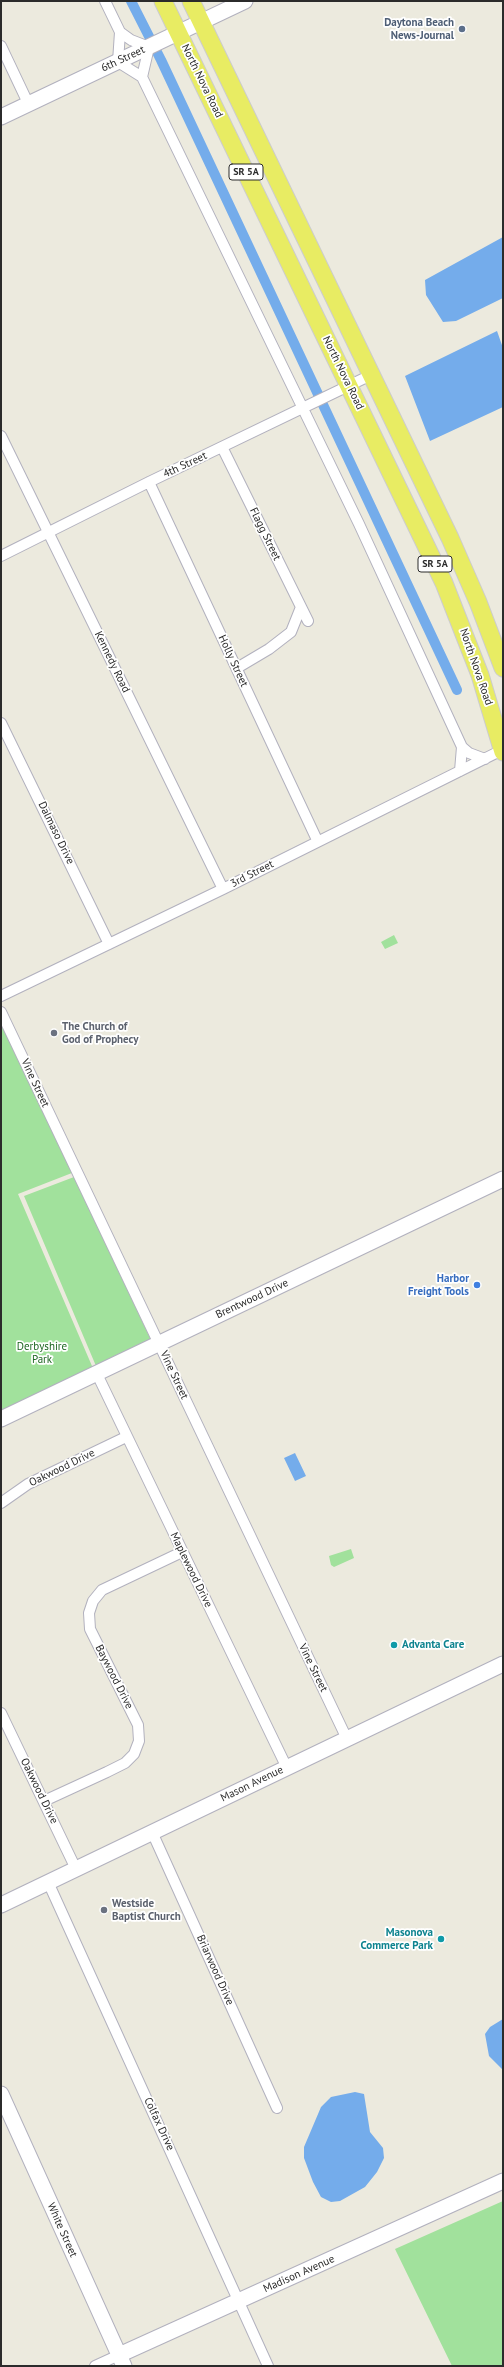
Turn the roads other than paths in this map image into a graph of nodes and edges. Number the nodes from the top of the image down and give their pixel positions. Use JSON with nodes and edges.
{"nodes":[{"id":1,"x":105,"y":1,"type":"edge"},
{"id":2,"x":164,"y":1,"type":"edge"},
{"id":3,"x":191,"y":1,"type":"edge"},
{"id":4,"x":245,"y":1,"type":"edge"},
{"id":5,"x":201,"y":23,"type":"junction"},
{"id":6,"x":120,"y":32,"type":"junction"},
{"id":7,"x":179,"y":33,"type":"junction"},
{"id":8,"x":1,"y":46,"type":"edge"},
{"id":9,"x":149,"y":47,"type":"junction"},
{"id":10,"x":118,"y":62,"type":"junction"},
{"id":11,"x":142,"y":77,"type":"junction"},
{"id":12,"x":28,"y":103,"type":"junction"},
{"id":13,"x":1,"y":116,"type":"edge"},
{"id":14,"x":370,"y":375,"type":"junction"},
{"id":15,"x":344,"y":389,"type":"junction"},
{"id":16,"x":303,"y":409,"type":"junction"},
{"id":17,"x":1,"y":436,"type":"edge"},
{"id":18,"x":222,"y":447,"type":"junction"},
{"id":19,"x":149,"y":482,"type":"junction"},
{"id":20,"x":48,"y":533,"type":"junction"},
{"id":21,"x":1,"y":556,"type":"edge"},
{"id":22,"x":301,"y":607,"type":"junction"},
{"id":23,"x":308,"y":621,"type":"dead end"},
{"id":24,"x":237,"y":668,"type":"junction"},
{"id":25,"x":503,"y":668,"type":"edge"},
{"id":26,"x":1,"y":723,"type":"edge"},
{"id":27,"x":462,"y":746,"type":"junction"},
{"id":28,"x":503,"y":750,"type":"edge"},
{"id":29,"x":485,"y":759,"type":"junction"},
{"id":30,"x":460,"y":771,"type":"junction"},
{"id":31,"x":317,"y":840,"type":"junction"},
{"id":32,"x":223,"y":889,"type":"junction"},
{"id":33,"x":109,"y":944,"type":"junction"},
{"id":34,"x":1,"y":996,"type":"edge"},
{"id":35,"x":1,"y":1012,"type":"edge"},
{"id":36,"x":503,"y":1179,"type":"edge"},
{"id":37,"x":159,"y":1342,"type":"junction"},
{"id":38,"x":96,"y":1372,"type":"junction"},
{"id":39,"x":1,"y":1419,"type":"edge"},
{"id":40,"x":126,"y":1437,"type":"junction"},
{"id":41,"x":1,"y":1503,"type":"edge"},
{"id":42,"x":182,"y":1552,"type":"junction"},
{"id":43,"x":503,"y":1664,"type":"edge"},
{"id":44,"x":1,"y":1713,"type":"edge"},
{"id":45,"x":347,"y":1739,"type":"junction"},
{"id":46,"x":287,"y":1768,"type":"junction"},
{"id":47,"x":44,"y":1801,"type":"junction"},
{"id":48,"x":152,"y":1832,"type":"junction"},
{"id":49,"x":76,"y":1869,"type":"junction"},
{"id":50,"x":48,"y":1882,"type":"junction"},
{"id":51,"x":1,"y":1905,"type":"edge"},
{"id":52,"x":1,"y":2094,"type":"edge"},
{"id":53,"x":277,"y":2108,"type":"dead end"},
{"id":54,"x":503,"y":2181,"type":"edge"},
{"id":55,"x":240,"y":2301,"type":"junction"},
{"id":56,"x":122,"y":2361,"type":"edge"},
{"id":57,"x":95,"y":2366,"type":"edge"},
{"id":58,"x":268,"y":2366,"type":"edge"}],
"edges":[{"from":1,"to":6,"type":"street"},
{"from":2,"to":7,"type":"main road","name":"North Nova Road","number":"SR 5A"},
{"from":3,"to":5,"type":"main road","number":"SR 5A"},
{"from":4,"to":5,"type":"street","name":"6th Street"},
{"from":5,"to":7,"type":"street","name":"6th Street"},
{"from":5,"to":14,"type":"main road","number":"SR 5A"},
{"from":6,"to":9,"type":"street"},
{"from":6,"to":10,"type":"street"},
{"from":7,"to":9,"type":"street","name":"6th Street"},
{"from":7,"to":15,"type":"main road","name":"North Nova Road","number":"SR 5A"},
{"from":8,"to":12,"type":"street"},
{"from":9,"to":10,"type":"street","name":"6th Street"},
{"from":9,"to":11,"type":"street"},
{"from":10,"to":11,"type":"street"},
{"from":10,"to":12,"type":"street","name":"6th Street"},
{"from":11,"to":16,"type":"street"},
{"from":12,"to":13,"type":"street","name":"6th Street"},
{"from":14,"to":15,"type":"street","name":"4th Street"},
{"from":14,"to":25,"type":"main road","number":"SR 5A"},
{"from":15,"to":16,"type":"street","name":"4th Street"},
{"from":15,"to":28,"type":"main road","name":"North Nova Road","number":"SR 5A"},
{"from":16,"to":18,"type":"street","name":"4th Street"},
{"from":16,"to":27,"type":"street"},
{"from":17,"to":20,"type":"street","name":"Kennedy Road"},
{"from":18,"to":19,"type":"street","name":"4th Street"},
{"from":18,"to":22,"type":"street","name":"Flagg Street"},
{"from":19,"to":20,"type":"street","name":"4th Street"},
{"from":19,"to":24,"type":"street","name":"Holly Street"},
{"from":20,"to":21,"type":"street","name":"4th Street"},
{"from":20,"to":32,"type":"street","name":"Kennedy Road"},
{"from":22,"to":23,"type":"street","name":"Flagg Street"},
{"from":22,"to":24,"type":"street"},
{"from":24,"to":31,"type":"street","name":"Holly Street"},
{"from":26,"to":33,"type":"street","name":"Dalmaso Drive"},
{"from":27,"to":29,"type":"street"},
{"from":27,"to":30,"type":"street"},
{"from":28,"to":29,"type":"street","name":"3rd Street"},
{"from":29,"to":30,"type":"street","name":"3rd Street"},
{"from":30,"to":31,"type":"street","name":"3rd Street"},
{"from":31,"to":32,"type":"street","name":"3rd Street"},
{"from":32,"to":33,"type":"street","name":"3rd Street"},
{"from":33,"to":34,"type":"street","name":"3rd Street"},
{"from":35,"to":37,"type":"street","name":"Vine Street"},
{"from":36,"to":37,"type":"street","name":"Brentwood Drive"},
{"from":37,"to":38,"type":"street","name":"Brentwood Drive"},
{"from":37,"to":45,"type":"street","name":"Vine Street"},
{"from":38,"to":39,"type":"street","name":"Brentwood Drive"},
{"from":38,"to":40,"type":"street","name":"Maplewood Drive"},
{"from":40,"to":41,"type":"street","name":"Oakwood Drive"},
{"from":40,"to":42,"type":"street","name":"Maplewood Drive"},
{"from":42,"to":46,"type":"street","name":"Maplewood Drive"},
{"from":42,"to":47,"type":"street","name":"Baywood Drive"},
{"from":43,"to":45,"type":"street","name":"Mason Avenue"},
{"from":44,"to":47,"type":"street","name":"Oakwood Drive"},
{"from":45,"to":46,"type":"street","name":"Mason Avenue"},
{"from":46,"to":48,"type":"street","name":"Mason Avenue"},
{"from":47,"to":49,"type":"street","name":"Oakwood Drive"},
{"from":48,"to":49,"type":"street","name":"Mason Avenue"},
{"from":48,"to":53,"type":"street","name":"Briarwood Drive"},
{"from":49,"to":50,"type":"street","name":"Mason Avenue"},
{"from":50,"to":51,"type":"street","name":"Mason Avenue"},
{"from":50,"to":55,"type":"street","name":"Colfax Drive"},
{"from":52,"to":56,"type":"street","name":"White Street"},
{"from":54,"to":55,"type":"street","name":"Madison Avenue"},
{"from":55,"to":56,"type":"street","name":"Madison Avenue"},
{"from":55,"to":58,"type":"street","name":"Colfax Drive"},
{"from":56,"to":57,"type":"street","name":"Madison Avenue"}]}
